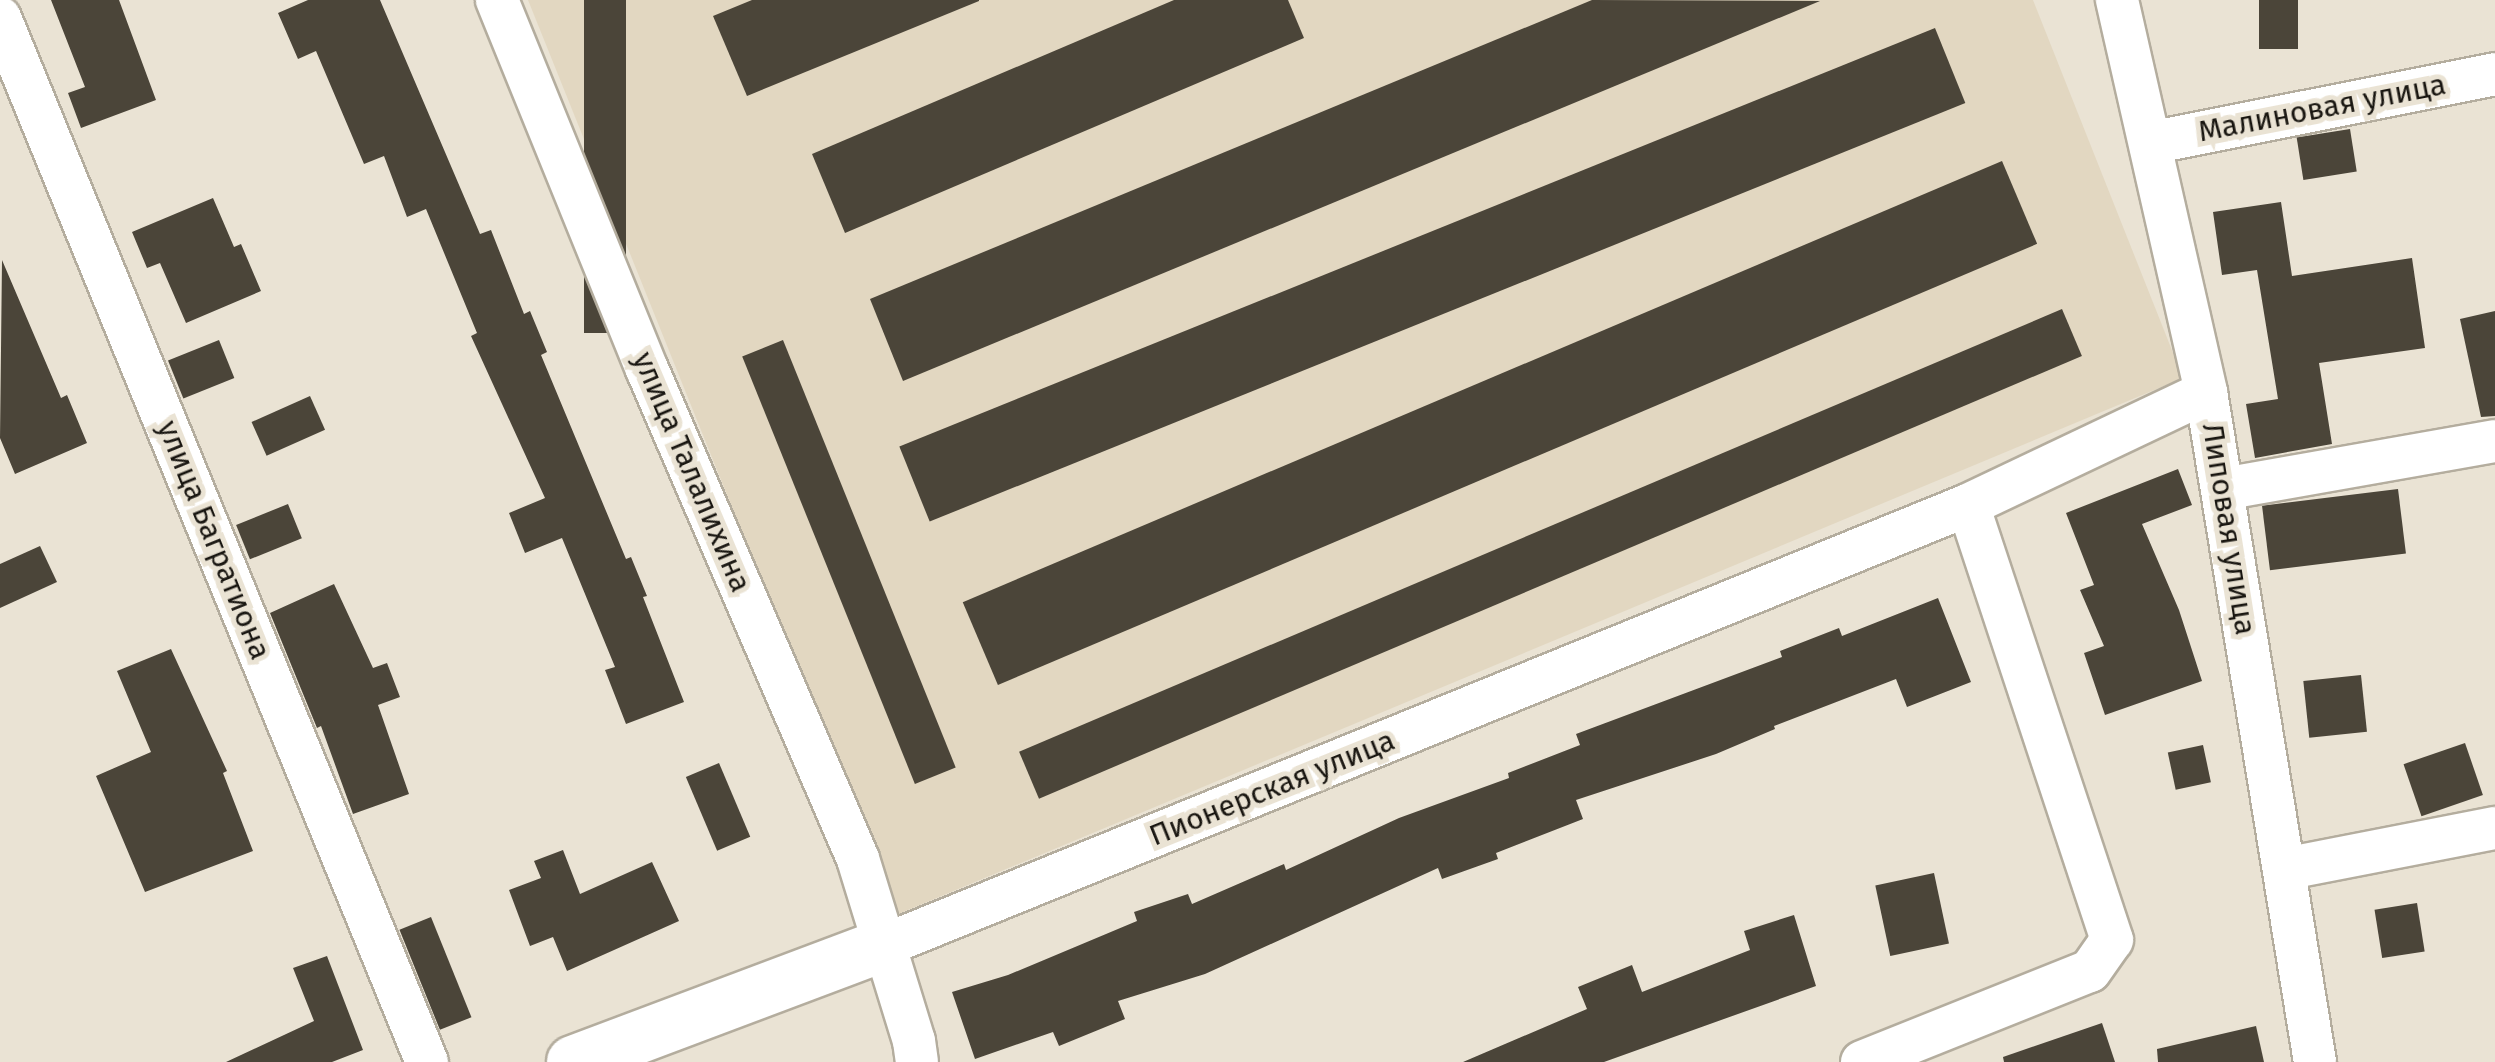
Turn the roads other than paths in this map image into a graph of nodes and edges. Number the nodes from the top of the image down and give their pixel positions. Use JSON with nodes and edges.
{"nodes":[{"id":1,"x":497,"y":0,"type":"edge"},
{"id":2,"x":2117,"y":0,"type":"edge"},
{"id":3,"x":0,"y":18,"type":"edge"},
{"id":4,"x":2495,"y":74,"type":"edge"},
{"id":5,"x":2150,"y":144,"type":"junction"},
{"id":6,"x":2206,"y":392,"type":"junction"},
{"id":7,"x":2495,"y":441,"type":"edge"},
{"id":8,"x":2223,"y":489,"type":"junction"},
{"id":9,"x":1968,"y":505,"type":"junction"},
{"id":10,"x":2495,"y":828,"type":"edge"},
{"id":11,"x":2284,"y":868,"type":"junction"},
{"id":12,"x":885,"y":945,"type":"junction"},
{"id":13,"x":427,"y":1062,"type":"edge"},
{"id":14,"x":573,"y":1062,"type":"edge"},
{"id":15,"x":917,"y":1062,"type":"edge"},
{"id":16,"x":1862,"y":1062,"type":"edge"},
{"id":17,"x":2315,"y":1062,"type":"edge"}],
"edges":[{"from":1,"to":12,"type":"street","name":"улица Талалихина"},
{"from":2,"to":5,"type":"street","name":"Липовая улица"},
{"from":3,"to":13,"type":"street","name":"улица Багратиона"},
{"from":4,"to":5,"type":"street","name":"Малиновая улица"},
{"from":5,"to":6,"type":"street","name":"Липовая улица"},
{"from":6,"to":8,"type":"street","name":"Липовая улица"},
{"from":6,"to":9,"type":"street","name":"Пионерская улица"},
{"from":7,"to":8,"type":"street"},
{"from":8,"to":11,"type":"street","name":"Липовая улица"},
{"from":9,"to":12,"type":"street","name":"Пионерская улица"},
{"from":9,"to":16,"type":"street"},
{"from":10,"to":11,"type":"street"},
{"from":11,"to":17,"type":"street","name":"Липовая улица"},
{"from":12,"to":14,"type":"street","name":"Пионерская улица"},
{"from":12,"to":15,"type":"street","name":"улица Талалихина"}]}
